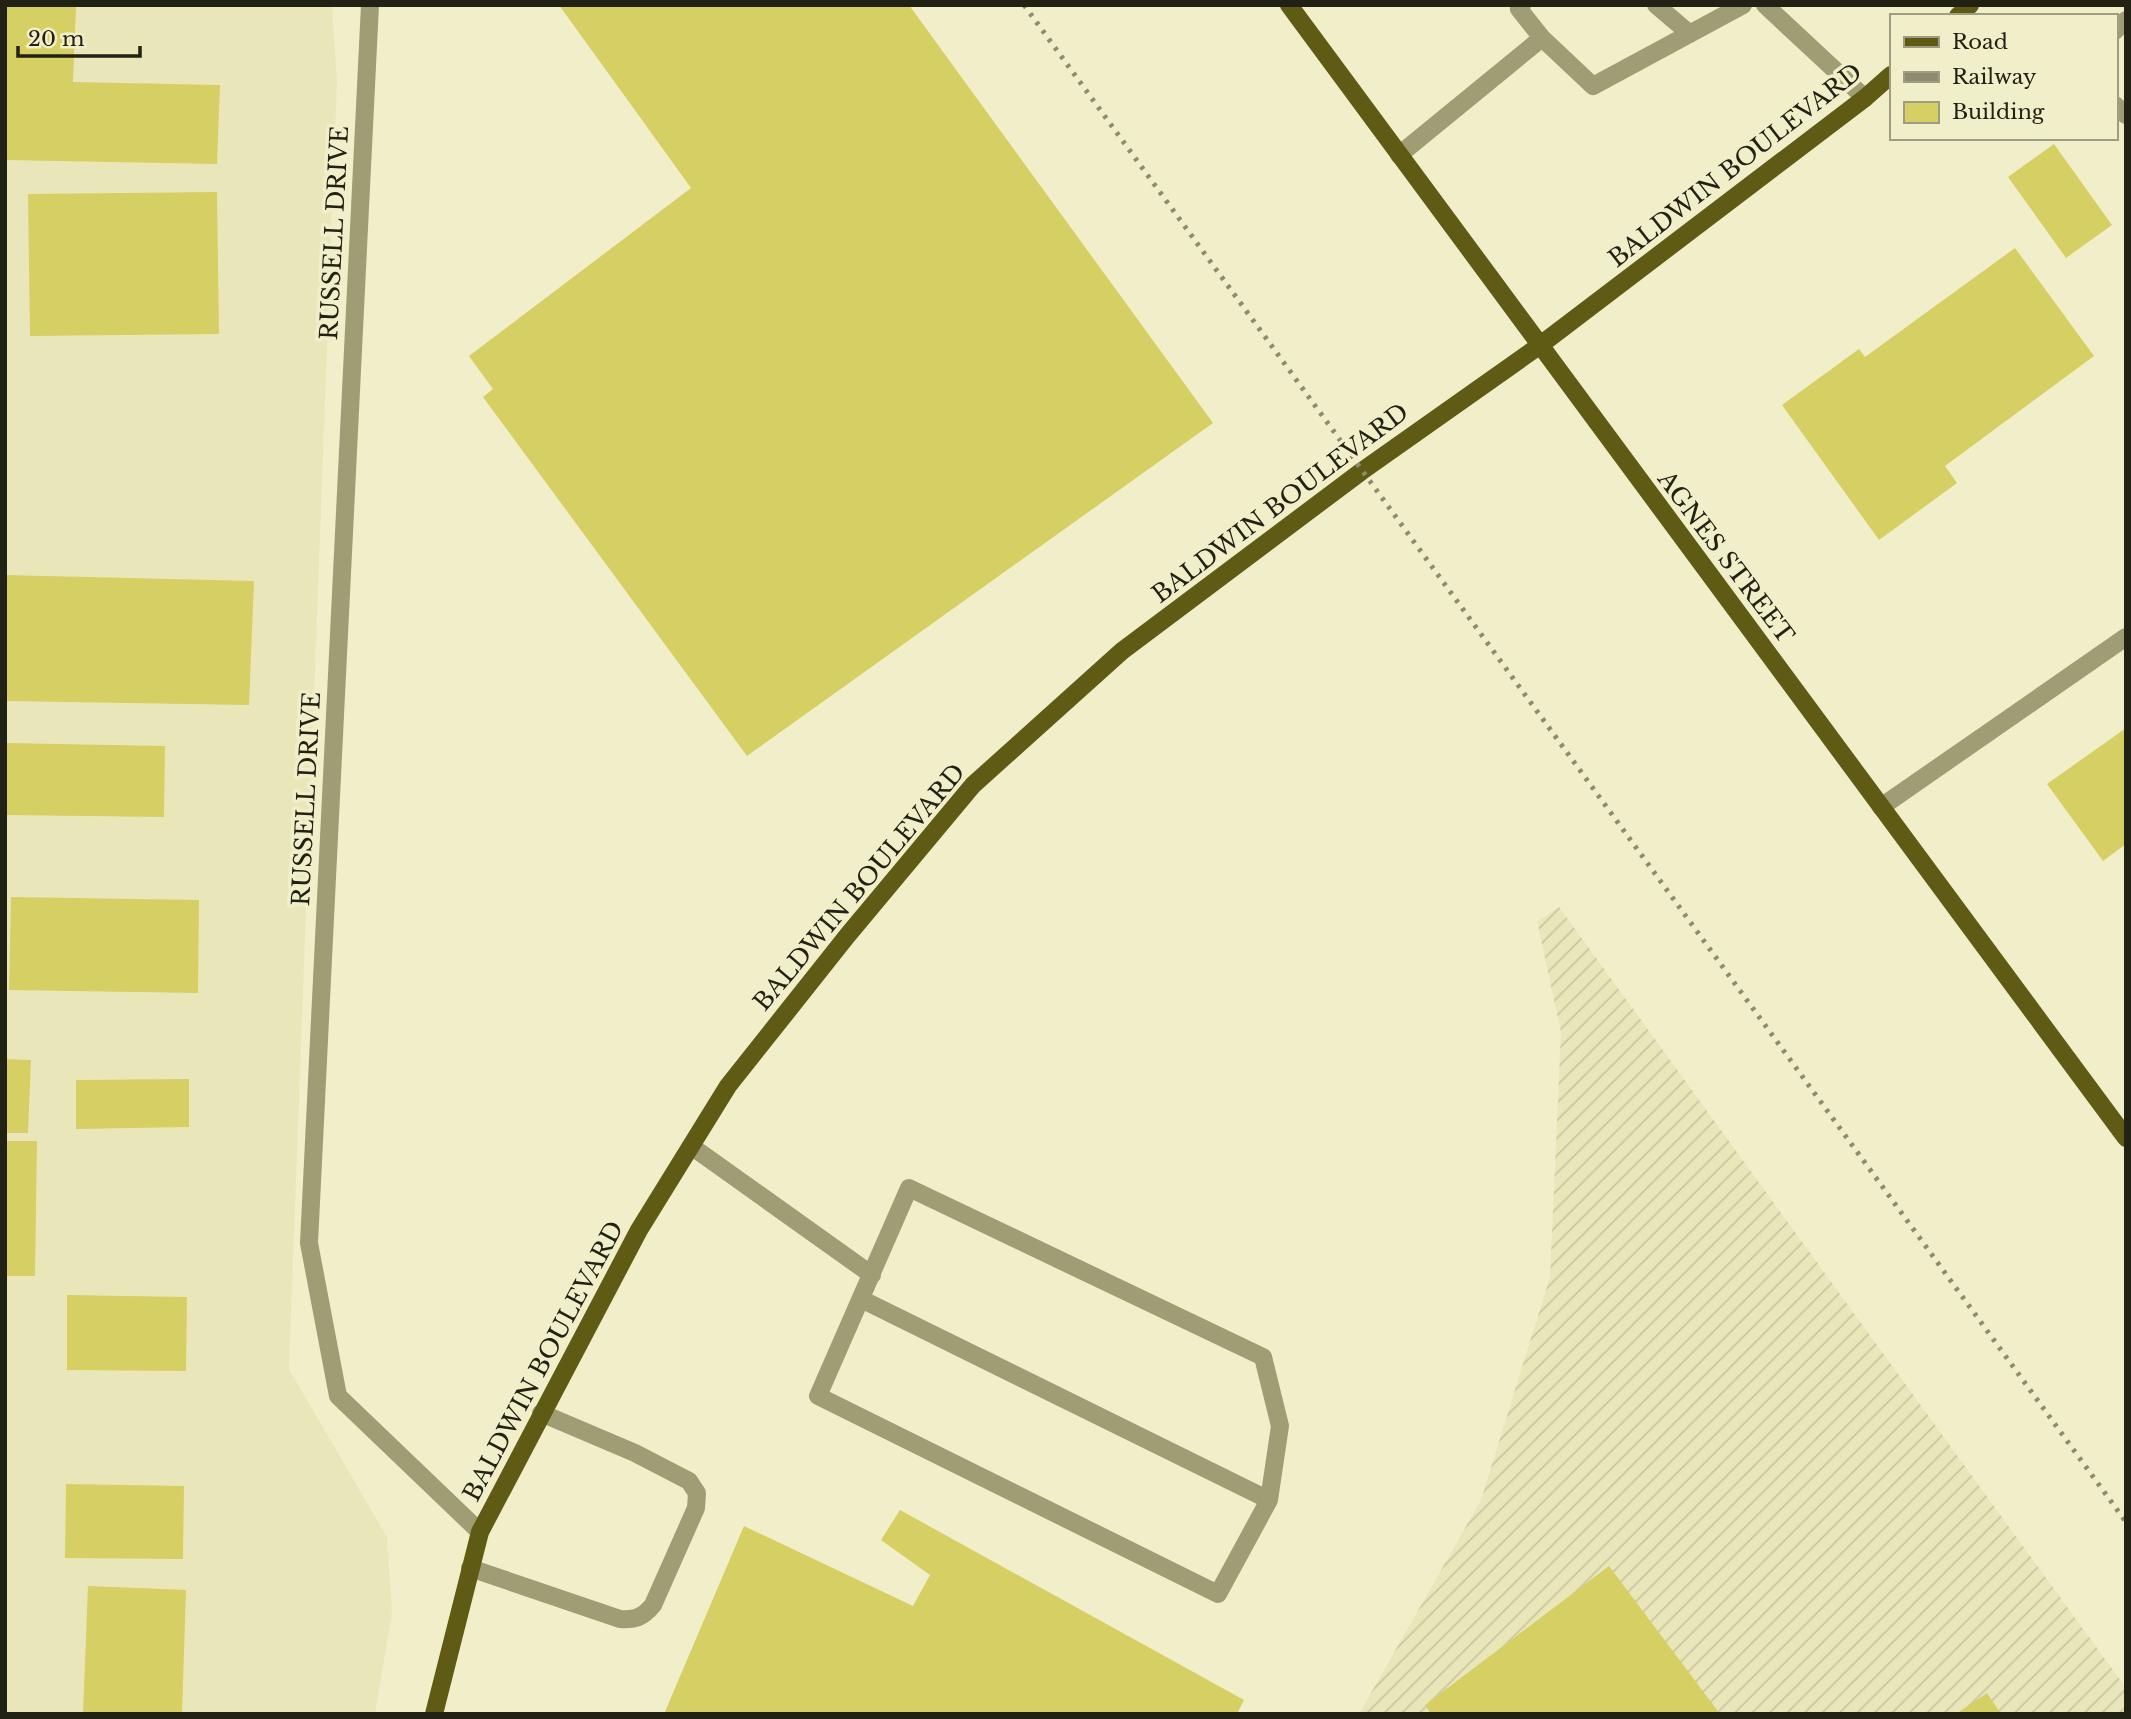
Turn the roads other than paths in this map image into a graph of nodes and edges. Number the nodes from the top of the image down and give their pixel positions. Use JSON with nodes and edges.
{"nodes":[{"id":1,"x":370,"y":5,"type":"edge"},
{"id":2,"x":1289,"y":5,"type":"edge"},
{"id":3,"x":1522,"y":5,"type":"edge"},
{"id":4,"x":1656,"y":5,"type":"edge"},
{"id":5,"x":1744,"y":5,"type":"edge"},
{"id":6,"x":1765,"y":5,"type":"edge"},
{"id":7,"x":1690,"y":34,"type":"junction"},
{"id":8,"x":1542,"y":38,"type":"junction"},
{"id":9,"x":1890,"y":76,"type":"edge"},
{"id":10,"x":1866,"y":98,"type":"junction"},
{"id":11,"x":1399,"y":155,"type":"junction"},
{"id":12,"x":1539,"y":346,"type":"junction"},
{"id":13,"x":2126,"y":637,"type":"edge"},
{"id":14,"x":1881,"y":807,"type":"junction"},
{"id":15,"x":2126,"y":1138,"type":"edge"},
{"id":16,"x":691,"y":1146,"type":"junction"},
{"id":17,"x":872,"y":1275,"type":"junction"},
{"id":18,"x":861,"y":1299,"type":"junction"},
{"id":19,"x":541,"y":1413,"type":"junction"},
{"id":20,"x":1269,"y":1500,"type":"junction"},
{"id":21,"x":480,"y":1532,"type":"junction"},
{"id":22,"x":470,"y":1568,"type":"junction"},
{"id":23,"x":434,"y":1714,"type":"edge"}],
"edges":[{"from":1,"to":21,"type":"street","name":"RUSSELL DRIVE"},
{"from":2,"to":11,"type":"main road","name":"AGNES STREET"},
{"from":3,"to":8,"type":"street"},
{"from":4,"to":7,"type":"street"},
{"from":5,"to":7,"type":"street"},
{"from":6,"to":10,"type":"street"},
{"from":7,"to":8,"type":"street"},
{"from":8,"to":11,"type":"street"},
{"from":9,"to":10,"type":"main road","name":"BALDWIN BOULEVARD"},
{"from":10,"to":12,"type":"main road","name":"BALDWIN BOULEVARD"},
{"from":11,"to":12,"type":"main road","name":"AGNES STREET"},
{"from":12,"to":14,"type":"main road","name":"AGNES STREET"},
{"from":12,"to":16,"type":"main road","name":"BALDWIN BOULEVARD"},
{"from":13,"to":14,"type":"street"},
{"from":14,"to":15,"type":"main road","name":"AGNES STREET"},
{"from":16,"to":17,"type":"street"},
{"from":16,"to":19,"type":"main road","name":"BALDWIN BOULEVARD"},
{"from":17,"to":18,"type":"street"},
{"from":17,"to":20,"type":"street"},
{"from":18,"to":20,"type":"street"},
{"from":18,"to":20,"type":"street"},
{"from":19,"to":21,"type":"main road","name":"BALDWIN BOULEVARD"},
{"from":19,"to":22,"type":"street"},
{"from":21,"to":22,"type":"main road","name":"BALDWIN BOULEVARD"},
{"from":22,"to":23,"type":"main road","name":"BALDWIN BOULEVARD"}]}
